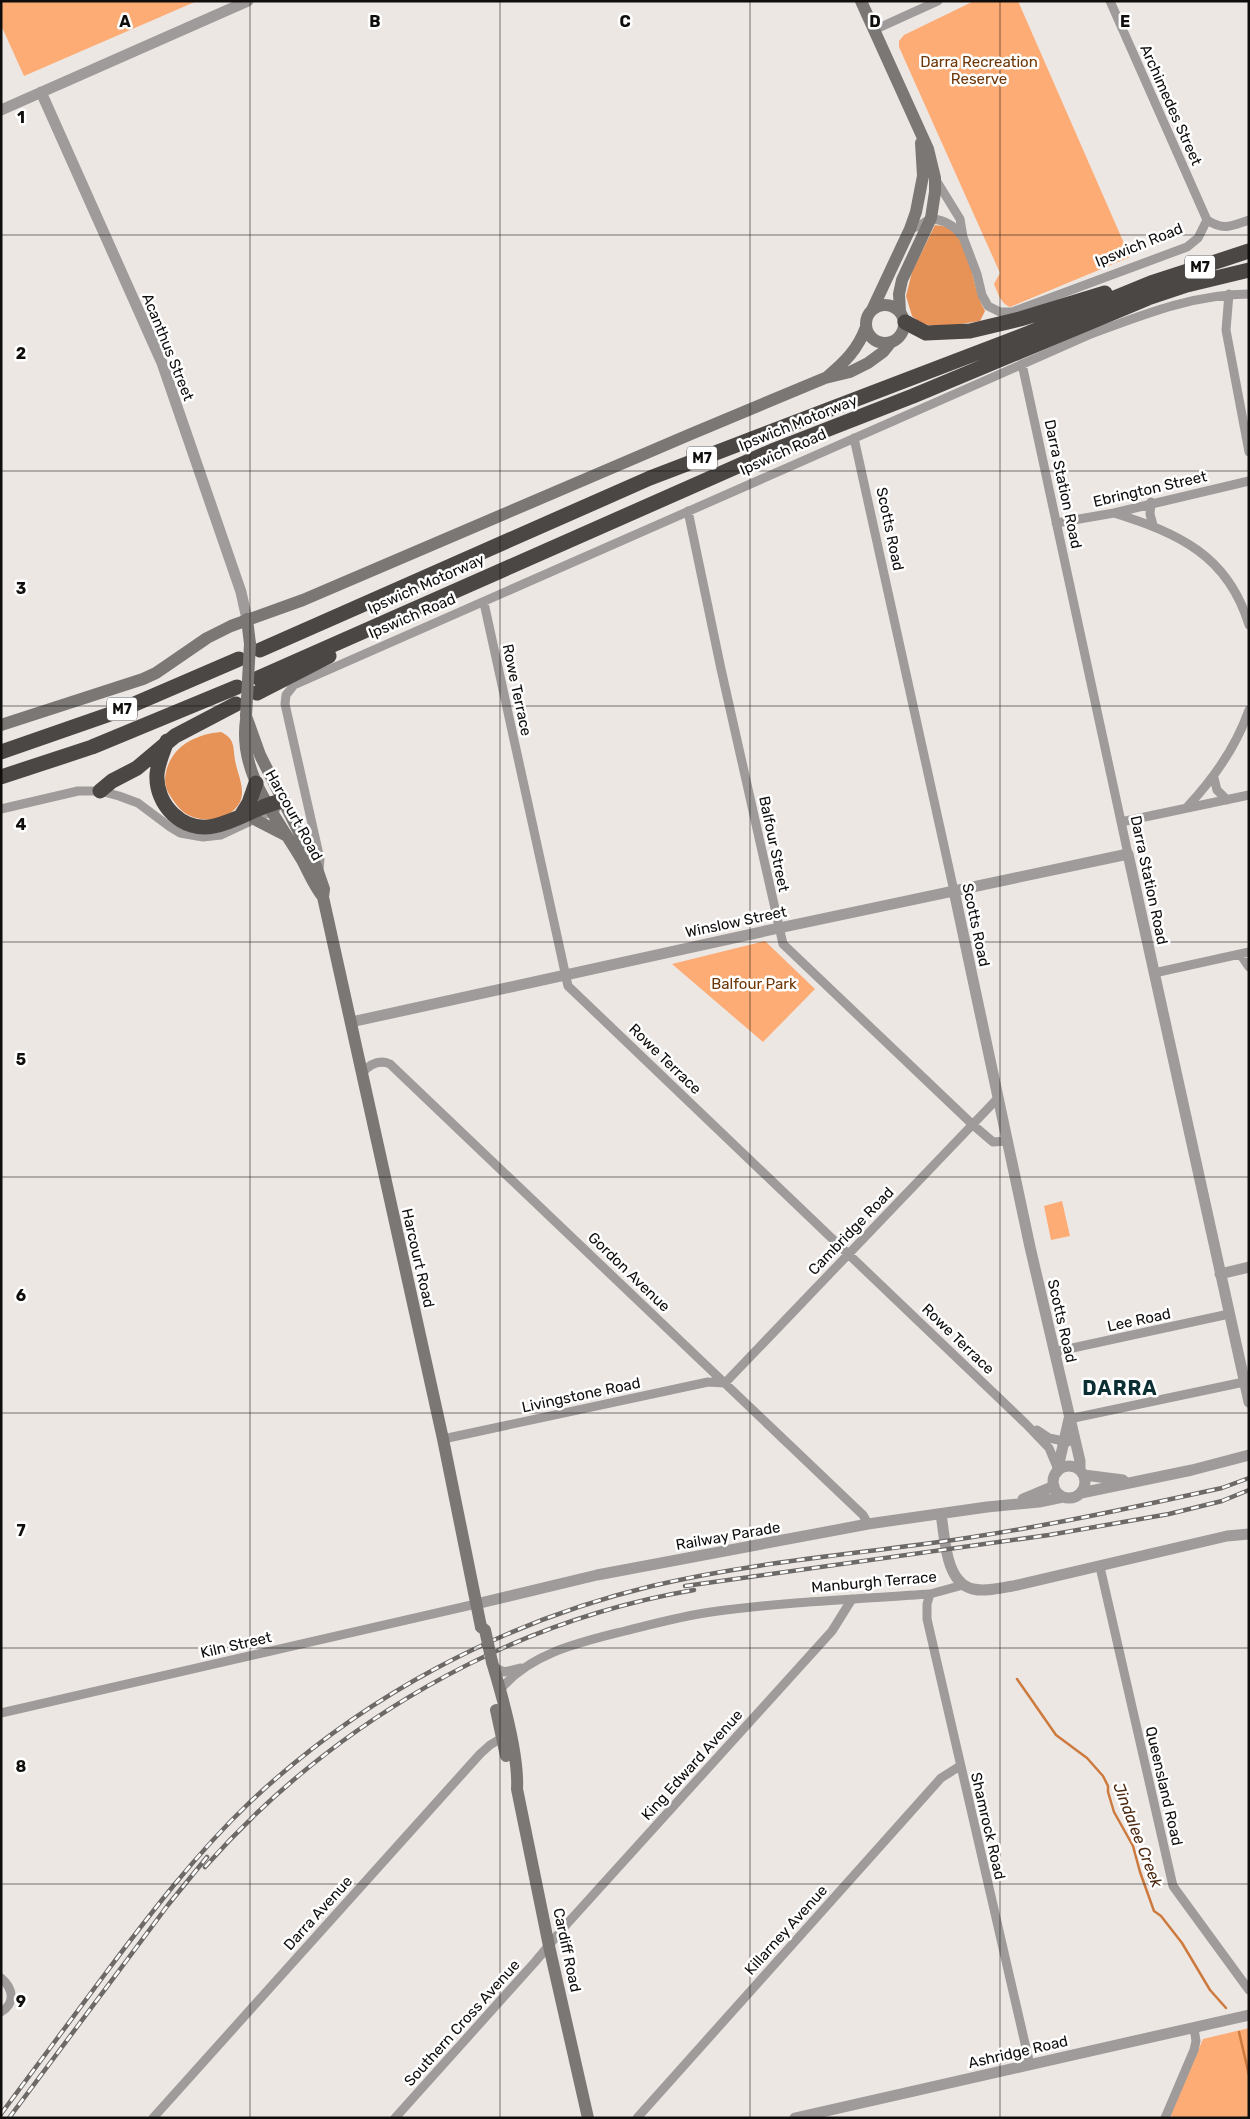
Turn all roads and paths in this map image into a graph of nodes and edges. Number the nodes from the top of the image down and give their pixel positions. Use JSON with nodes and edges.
{"nodes":[{"id":1,"x":248,"y":1,"type":"edge"},
{"id":2,"x":861,"y":1,"type":"edge"},
{"id":3,"x":938,"y":1,"type":"edge"},
{"id":4,"x":1110,"y":1,"type":"edge"},
{"id":5,"x":874,"y":30,"type":"junction"},
{"id":6,"x":41,"y":92,"type":"junction"},
{"id":7,"x":1,"y":110,"type":"edge"},
{"id":8,"x":920,"y":131,"type":"junction"},
{"id":9,"x":935,"y":178,"type":"junction"},
{"id":10,"x":931,"y":218,"type":"junction"},
{"id":11,"x":1207,"y":220,"type":"junction"},
{"id":12,"x":1249,"y":220,"type":"edge"},
{"id":13,"x":910,"y":228,"type":"junction"},
{"id":14,"x":963,"y":237,"type":"junction"},
{"id":15,"x":1249,"y":251,"type":"edge"},
{"id":16,"x":1249,"y":270,"type":"edge"},
{"id":17,"x":1151,"y":283,"type":"junction"},
{"id":18,"x":1229,"y":294,"type":"junction"},
{"id":19,"x":1249,"y":294,"type":"edge"},
{"id":20,"x":872,"y":310,"type":"junction"},
{"id":21,"x":902,"y":316,"type":"junction"},
{"id":22,"x":866,"y":327,"type":"junction"},
{"id":23,"x":891,"y":342,"type":"junction"},
{"id":24,"x":1022,"y":364,"type":"junction"},
{"id":25,"x":825,"y":378,"type":"junction"},
{"id":26,"x":854,"y":438,"type":"junction"},
{"id":27,"x":1249,"y":452,"type":"edge"},
{"id":28,"x":1249,"y":481,"type":"edge"},
{"id":29,"x":1152,"y":502,"type":"junction"},
{"id":30,"x":688,"y":512,"type":"junction"},
{"id":31,"x":1114,"y":513,"type":"junction"},
{"id":32,"x":1056,"y":523,"type":"junction"},
{"id":33,"x":1154,"y":525,"type":"junction"},
{"id":34,"x":484,"y":603,"type":"junction"},
{"id":35,"x":247,"y":619,"type":"junction"},
{"id":36,"x":1249,"y":625,"type":"edge"},
{"id":37,"x":353,"y":635,"type":"junction"},
{"id":38,"x":255,"y":647,"type":"junction"},
{"id":39,"x":239,"y":659,"type":"dead end"},
{"id":40,"x":258,"y":678,"type":"dead end"},
{"id":41,"x":238,"y":686,"type":"dead end"},
{"id":42,"x":257,"y":693,"type":"dead end"},
{"id":43,"x":286,"y":695,"type":"joint"},
{"id":44,"x":236,"y":704,"type":"dead end"},
{"id":45,"x":1249,"y":710,"type":"edge"},
{"id":46,"x":246,"y":716,"type":"junction"},
{"id":47,"x":1,"y":725,"type":"edge"},
{"id":48,"x":167,"y":741,"type":"junction"},
{"id":49,"x":1,"y":752,"type":"edge"},
{"id":50,"x":1,"y":777,"type":"edge"},
{"id":51,"x":1214,"y":778,"type":"junction"},
{"id":52,"x":256,"y":783,"type":"junction"},
{"id":53,"x":100,"y":792,"type":"junction"},
{"id":54,"x":1249,"y":795,"type":"edge"},
{"id":55,"x":1226,"y":800,"type":"junction"},
{"id":56,"x":275,"y":806,"type":"junction"},
{"id":57,"x":1188,"y":806,"type":"junction"},
{"id":58,"x":1,"y":809,"type":"edge"},
{"id":59,"x":241,"y":816,"type":"junction"},
{"id":60,"x":256,"y":820,"type":"junction"},
{"id":61,"x":1121,"y":822,"type":"junction"},
{"id":62,"x":287,"y":836,"type":"junction"},
{"id":63,"x":1128,"y":854,"type":"junction"},
{"id":64,"x":319,"y":873,"type":"junction"},
{"id":65,"x":954,"y":891,"type":"junction"},
{"id":66,"x":323,"y":898,"type":"junction"},
{"id":67,"x":779,"y":928,"type":"junction"},
{"id":68,"x":1245,"y":953,"type":"edge"},
{"id":69,"x":1249,"y":968,"type":"edge"},
{"id":70,"x":1154,"y":973,"type":"junction"},
{"id":71,"x":566,"y":974,"type":"junction"},
{"id":72,"x":351,"y":1022,"type":"junction"},
{"id":73,"x":362,"y":1073,"type":"junction"},
{"id":74,"x":998,"y":1098,"type":"junction"},
{"id":75,"x":972,"y":1124,"type":"junction"},
{"id":76,"x":1007,"y":1141,"type":"junction"},
{"id":77,"x":849,"y":1253,"type":"junction"},
{"id":78,"x":1249,"y":1267,"type":"edge"},
{"id":79,"x":1220,"y":1274,"type":"junction"},
{"id":80,"x":1229,"y":1314,"type":"junction"},
{"id":81,"x":1054,"y":1352,"type":"junction"},
{"id":82,"x":725,"y":1382,"type":"junction"},
{"id":83,"x":1244,"y":1382,"type":"junction"},
{"id":84,"x":1249,"y":1402,"type":"edge"},
{"id":85,"x":1069,"y":1419,"type":"junction"},
{"id":86,"x":1026,"y":1424,"type":"junction"},
{"id":87,"x":442,"y":1439,"type":"junction"},
{"id":88,"x":1064,"y":1442,"type":"junction"},
{"id":89,"x":1077,"y":1444,"type":"junction"},
{"id":90,"x":1249,"y":1455,"type":"edge"},
{"id":91,"x":1057,"y":1470,"type":"junction"},
{"id":92,"x":1082,"y":1472,"type":"junction"},
{"id":93,"x":1138,"y":1481,"type":"junction"},
{"id":94,"x":1054,"y":1486,"type":"junction"},
{"id":95,"x":1081,"y":1493,"type":"junction"},
{"id":96,"x":1063,"y":1496,"type":"junction"},
{"id":97,"x":987,"y":1507,"type":"junction"},
{"id":98,"x":941,"y":1514,"type":"junction"},
{"id":99,"x":868,"y":1524,"type":"junction"},
{"id":100,"x":1249,"y":1527,"type":"edge"},
{"id":101,"x":1249,"y":1534,"type":"edge"},
{"id":102,"x":1226,"y":1536,"type":"junction"},
{"id":103,"x":1100,"y":1566,"type":"junction"},
{"id":104,"x":963,"y":1585,"type":"junction"},
{"id":105,"x":930,"y":1594,"type":"junction"},
{"id":106,"x":852,"y":1599,"type":"junction"},
{"id":107,"x":476,"y":1604,"type":"junction"},
{"id":108,"x":491,"y":1664,"type":"junction"},
{"id":109,"x":526,"y":1667,"type":"junction"},
{"id":110,"x":500,"y":1690,"type":"junction"},
{"id":111,"x":1,"y":1713,"type":"edge"},
{"id":112,"x":506,"y":1736,"type":"junction"},
{"id":113,"x":960,"y":1766,"type":"junction"},
{"id":114,"x":549,"y":1946,"type":"junction"},
{"id":115,"x":1,"y":1978,"type":"edge"},
{"id":116,"x":1249,"y":1990,"type":"edge"},
{"id":117,"x":1,"y":2012,"type":"edge"},
{"id":118,"x":1249,"y":2015,"type":"edge"},
{"id":119,"x":1194,"y":2028,"type":"junction"},
{"id":120,"x":1030,"y":2065,"type":"junction"},
{"id":121,"x":153,"y":2118,"type":"edge"},
{"id":122,"x":395,"y":2118,"type":"edge"},
{"id":123,"x":588,"y":2118,"type":"edge"},
{"id":124,"x":637,"y":2118,"type":"edge"},
{"id":125,"x":794,"y":2118,"type":"edge"},
{"id":126,"x":1165,"y":2118,"type":"edge"}],
"edges":[{"from":1,"to":6,"type":"street"},
{"from":2,"to":5,"type":"main road"},
{"from":3,"to":5,"type":"street"},
{"from":4,"to":11,"type":"street","name":"Archimedes Street"},
{"from":5,"to":8,"type":"main road"},
{"from":6,"to":7,"type":"street"},
{"from":6,"to":35,"type":"street","name":"Acanthus Street"},
{"from":8,"to":9,"type":"main road"},
{"from":8,"to":13,"type":"main road"},
{"from":9,"to":10,"type":"main road"},
{"from":9,"to":14,"type":"street","name":"Ipswich Road"},
{"from":10,"to":13,"type":"street"},
{"from":10,"to":14,"type":"street","name":"Ipswich Road"},
{"from":10,"to":21,"type":"main road"},
{"from":11,"to":12,"type":"street"},
{"from":11,"to":14,"type":"street","name":"Ipswich Road"},
{"from":13,"to":20,"type":"main road"},
{"from":15,"to":17,"type":"highway","name":"Ipswich Motorway","number":"M7"},
{"from":16,"to":37,"type":"highway","name":"Ipswich Motorway","number":"M7"},
{"from":17,"to":21,"type":"highway"},
{"from":17,"to":38,"type":"highway","name":"Ipswich Motorway","number":"M7"},
{"from":18,"to":19,"type":"street","name":"Ipswich Road"},
{"from":18,"to":24,"type":"street","name":"Ipswich Road"},
{"from":18,"to":27,"type":"street"},
{"from":20,"to":21,"type":"main road"},
{"from":20,"to":22,"type":"main road"},
{"from":21,"to":23,"type":"main road"},
{"from":22,"to":23,"type":"main road"},
{"from":22,"to":25,"type":"main road"},
{"from":23,"to":25,"type":"main road"},
{"from":24,"to":26,"type":"street","name":"Ipswich Road"},
{"from":24,"to":32,"type":"street","name":"Darra Station Road"},
{"from":25,"to":35,"type":"main road"},
{"from":26,"to":30,"type":"street","name":"Ipswich Road"},
{"from":26,"to":65,"type":"street","name":"Scotts Road"},
{"from":28,"to":29,"type":"street","name":"Ebrington Street"},
{"from":29,"to":31,"type":"street","name":"Ebrington Street"},
{"from":29,"to":33,"type":"street"},
{"from":30,"to":34,"type":"street","name":"Ipswich Road"},
{"from":30,"to":67,"type":"street","name":"Balfour Street"},
{"from":31,"to":32,"type":"street","name":"Ebrington Street"},
{"from":31,"to":33,"type":"street"},
{"from":32,"to":61,"type":"street","name":"Darra Station Road"},
{"from":33,"to":36,"type":"street"},
{"from":34,"to":43,"type":"street","name":"Ipswich Road"},
{"from":34,"to":71,"type":"street","name":"Rowe Terrace"},
{"from":35,"to":38,"type":"main road","name":"Harcourt Road"},
{"from":35,"to":47,"type":"main road"},
{"from":37,"to":40,"type":"highway","name":"Ipswich Motorway","number":"M7"},
{"from":37,"to":42,"type":"highway"},
{"from":38,"to":46,"type":"main road","name":"Harcourt Road","bridge":true},
{"from":39,"to":49,"type":"highway","number":"M7"},
{"from":41,"to":50,"type":"highway","number":"M7"},
{"from":43,"to":64,"type":"street","name":"Harcourt Road"},
{"from":44,"to":48,"type":"highway"},
{"from":45,"to":51,"type":"street"},
{"from":46,"to":52,"type":"main road","name":"Harcourt Road"},
{"from":46,"to":56,"type":"main road","name":"Harcourt Road"},
{"from":48,"to":53,"type":"highway"},
{"from":48,"to":59,"type":"highway"},
{"from":51,"to":55,"type":"street"},
{"from":51,"to":57,"type":"street"},
{"from":52,"to":56,"type":"main road","name":"Harcourt Road"},
{"from":52,"to":59,"type":"highway"},
{"from":53,"to":58,"type":"street"},
{"from":53,"to":60,"type":"street"},
{"from":54,"to":55,"type":"street"},
{"from":55,"to":57,"type":"street"},
{"from":56,"to":59,"type":"highway"},
{"from":56,"to":60,"type":"street"},
{"from":56,"to":62,"type":"main road","name":"Harcourt Road"},
{"from":56,"to":64,"type":"main road","name":"Harcourt Road"},
{"from":57,"to":61,"type":"street"},
{"from":60,"to":62,"type":"main road"},
{"from":61,"to":63,"type":"street","name":"Darra Station Road"},
{"from":62,"to":66,"type":"main road","name":"Harcourt Road"},
{"from":63,"to":65,"type":"street","name":"Winslow Street"},
{"from":63,"to":70,"type":"street","name":"Darra Station Road"},
{"from":64,"to":66,"type":"main road","name":"Harcourt Road"},
{"from":65,"to":67,"type":"street","name":"Winslow Street"},
{"from":65,"to":74,"type":"street","name":"Scotts Road"},
{"from":66,"to":72,"type":"main road","name":"Harcourt Road"},
{"from":67,"to":71,"type":"street","name":"Winslow Street"},
{"from":67,"to":75,"type":"street","name":"Balfour Street"},
{"from":68,"to":69,"type":"street"},
{"from":68,"to":70,"type":"street"},
{"from":70,"to":79,"type":"street","name":"Darra Station Road"},
{"from":71,"to":72,"type":"street","name":"Winslow Street"},
{"from":71,"to":77,"type":"street","name":"Rowe Terrace"},
{"from":72,"to":73,"type":"main road","name":"Harcourt Road"},
{"from":73,"to":82,"type":"street","name":"Gordon Avenue"},
{"from":73,"to":87,"type":"main road","name":"Harcourt Road"},
{"from":74,"to":75,"type":"street","name":"Cambridge Road"},
{"from":74,"to":76,"type":"street","name":"Scotts Road"},
{"from":75,"to":76,"type":"street","name":"Balfour Street"},
{"from":75,"to":77,"type":"street","name":"Cambridge Road"},
{"from":76,"to":81,"type":"street","name":"Scotts Road"},
{"from":77,"to":82,"type":"street","name":"Cambridge Road"},
{"from":77,"to":86,"type":"street","name":"Rowe Terrace"},
{"from":78,"to":79,"type":"street"},
{"from":79,"to":80,"type":"street","name":"Darra Station Road"},
{"from":80,"to":81,"type":"street","name":"Lee Road"},
{"from":80,"to":83,"type":"street","name":"Darra Station Road"},
{"from":81,"to":85,"type":"street","name":"Scotts Road"},
{"from":82,"to":87,"type":"street","name":"Livingstone Road"},
{"from":82,"to":99,"type":"street","name":"Gordon Avenue"},
{"from":83,"to":84,"type":"street","name":"Darra Station Road"},
{"from":83,"to":85,"type":"street"},
{"from":85,"to":88,"type":"street","name":"Scotts Road"},
{"from":85,"to":89,"type":"street","name":"Scotts Road"},
{"from":86,"to":88,"type":"street","name":"Rowe Terrace"},
{"from":86,"to":91,"type":"street","name":"Rowe Terrace"},
{"from":87,"to":107,"type":"main road","name":"Harcourt Road"},
{"from":88,"to":89,"type":"street","name":"Rowe Terrace"},
{"from":88,"to":91,"type":"street","name":"Scotts Road"},
{"from":89,"to":92,"type":"street","name":"Scotts Road"},
{"from":90,"to":93,"type":"street"},
{"from":91,"to":92,"type":"street"},
{"from":91,"to":94,"type":"street"},
{"from":92,"to":93,"type":"street"},
{"from":92,"to":95,"type":"street"},
{"from":93,"to":95,"type":"street"},
{"from":94,"to":96,"type":"street"},
{"from":94,"to":97,"type":"street","name":"Railway Parade"},
{"from":95,"to":96,"type":"street"},
{"from":96,"to":97,"type":"street","name":"Railway Parade"},
{"from":97,"to":98,"type":"street","name":"Railway Parade"},
{"from":98,"to":99,"type":"street","name":"Railway Parade"},
{"from":98,"to":104,"type":"street"},
{"from":99,"to":107,"type":"street","name":"Railway Parade"},
{"from":100,"to":102,"type":"street","name":"Manburgh Terrace"},
{"from":101,"to":102,"type":"street","name":"Manburgh Terrace"},
{"from":102,"to":103,"type":"street","name":"Manburgh Terrace"},
{"from":103,"to":104,"type":"street","name":"Manburgh Terrace"},
{"from":103,"to":116,"type":"street","name":"Queensland Road"},
{"from":104,"to":105,"type":"street","name":"Manburgh Terrace"},
{"from":105,"to":106,"type":"street","name":"Manburgh Terrace"},
{"from":105,"to":113,"type":"street","name":"Shamrock Road"},
{"from":106,"to":109,"type":"street","name":"Manburgh Terrace"},
{"from":106,"to":114,"type":"street","name":"King Edward Avenue"},
{"from":107,"to":108,"type":"main road","name":"Harcourt Road","bridge":true},
{"from":107,"to":111,"type":"street","name":"Kiln Street"},
{"from":108,"to":109,"type":"street","name":"Manburgh Terrace"},
{"from":108,"to":110,"type":"main road","name":"Cardiff Road"},
{"from":108,"to":112,"type":"main road","name":"Cardiff Road"},
{"from":109,"to":110,"type":"street","name":"Manburgh Terrace"},
{"from":110,"to":112,"type":"main road","name":"Cardiff Road"},
{"from":112,"to":114,"type":"main road","name":"Cardiff Road"},
{"from":112,"to":121,"type":"street","name":"Darra Avenue"},
{"from":113,"to":120,"type":"street","name":"Shamrock Road"},
{"from":113,"to":124,"type":"street","name":"Killarney Avenue"},
{"from":114,"to":122,"type":"street","name":"Southern Cross Avenue"},
{"from":114,"to":123,"type":"main road","name":"Cardiff Road"},
{"from":115,"to":117,"type":"street"},
{"from":118,"to":119,"type":"street","name":"Ashridge Road"},
{"from":119,"to":120,"type":"street","name":"Ashridge Road"},
{"from":119,"to":126,"type":"street"},
{"from":120,"to":125,"type":"street","name":"Ashridge Road"}]}
